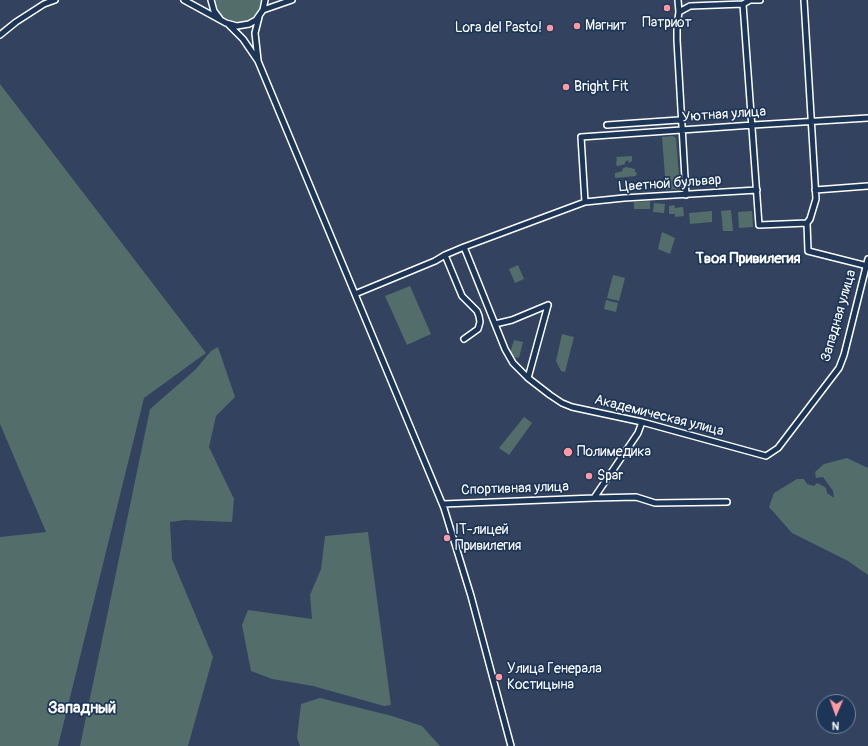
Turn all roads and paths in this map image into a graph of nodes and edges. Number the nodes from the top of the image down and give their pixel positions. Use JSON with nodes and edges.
{"nodes":[{"id":1,"x":55,"y":0,"type":"edge"},
{"id":2,"x":184,"y":0,"type":"edge"},
{"id":3,"x":211,"y":0,"type":"edge"},
{"id":4,"x":265,"y":0,"type":"edge"},
{"id":5,"x":292,"y":0,"type":"edge"},
{"id":6,"x":678,"y":0,"type":"edge"},
{"id":7,"x":760,"y":0,"type":"edge"},
{"id":8,"x":804,"y":0,"type":"edge"},
{"id":9,"x":743,"y":4,"type":"junction"},
{"id":10,"x":263,"y":10,"type":"junction"},
{"id":11,"x":679,"y":12,"type":"junction"},
{"id":12,"x":259,"y":17,"type":"junction"},
{"id":13,"x":222,"y":21,"type":"junction"},
{"id":14,"x":229,"y":25,"type":"junction"},
{"id":15,"x":0,"y":35,"type":"edge"},
{"id":16,"x":258,"y":61,"type":"junction"},
{"id":17,"x":868,"y":118,"type":"edge"},
{"id":18,"x":681,"y":121,"type":"junction"},
{"id":19,"x":811,"y":122,"type":"junction"},
{"id":20,"x":607,"y":125,"type":"dead end"},
{"id":21,"x":753,"y":125,"type":"junction"},
{"id":22,"x":681,"y":130,"type":"junction"},
{"id":23,"x":868,"y":186,"type":"edge"},
{"id":24,"x":756,"y":190,"type":"junction"},
{"id":25,"x":815,"y":190,"type":"junction"},
{"id":26,"x":686,"y":195,"type":"junction"},
{"id":27,"x":585,"y":202,"type":"junction"},
{"id":28,"x":807,"y":223,"type":"junction"},
{"id":29,"x":464,"y":247,"type":"junction"},
{"id":30,"x":445,"y":255,"type":"junction"},
{"id":31,"x":868,"y":259,"type":"edge"},
{"id":32,"x":867,"y":266,"type":"edge"},
{"id":33,"x":355,"y":294,"type":"junction"},
{"id":34,"x":495,"y":324,"type":"junction"},
{"id":35,"x":464,"y":339,"type":"dead end"},
{"id":36,"x":528,"y":378,"type":"junction"},
{"id":37,"x":830,"y":378,"type":"joint"},
{"id":38,"x":642,"y":422,"type":"junction"},
{"id":39,"x":594,"y":498,"type":"junction"},
{"id":40,"x":727,"y":502,"type":"dead end"},
{"id":41,"x":443,"y":504,"type":"junction"},
{"id":42,"x":511,"y":746,"type":"edge"}],
"edges":[{"from":1,"to":15,"type":"street"},
{"from":2,"to":13,"type":"street"},
{"from":3,"to":13,"type":"street"},
{"from":4,"to":10,"type":"street"},
{"from":5,"to":10,"type":"street"},
{"from":6,"to":11,"type":"street"},
{"from":7,"to":9,"type":"street"},
{"from":8,"to":19,"type":"street"},
{"from":9,"to":11,"type":"street"},
{"from":9,"to":21,"type":"street"},
{"from":10,"to":12,"type":"street"},
{"from":11,"to":18,"type":"street"},
{"from":12,"to":14,"type":"street"},
{"from":12,"to":16,"type":"street"},
{"from":13,"to":14,"type":"street"},
{"from":14,"to":16,"type":"street"},
{"from":16,"to":33,"type":"street"},
{"from":17,"to":19,"type":"street","name":"Уютная улица"},
{"from":18,"to":20,"type":"street"},
{"from":18,"to":22,"type":"street"},
{"from":19,"to":21,"type":"street","name":"Уютная улица"},
{"from":19,"to":25,"type":"street"},
{"from":21,"to":22,"type":"street","name":"Уютная улица"},
{"from":21,"to":24,"type":"street"},
{"from":22,"to":26,"type":"street"},
{"from":22,"to":27,"type":"street","name":"Уютная улица"},
{"from":23,"to":25,"type":"street"},
{"from":24,"to":26,"type":"street","name":"Цветной бульвар"},
{"from":24,"to":28,"type":"street"},
{"from":25,"to":28,"type":"street"},
{"from":26,"to":27,"type":"street","name":"Цветной бульвар"},
{"from":27,"to":29,"type":"street","name":"Цветной бульвар"},
{"from":28,"to":32,"type":"street"},
{"from":29,"to":30,"type":"street","name":"Цветной бульвар"},
{"from":29,"to":34,"type":"street","name":"Академическая улица"},
{"from":30,"to":33,"type":"street","name":"Цветной бульвар"},
{"from":30,"to":35,"type":"street"},
{"from":31,"to":32,"type":"street","name":"Западная улица"},
{"from":32,"to":37,"type":"street","name":"Западная улица"},
{"from":33,"to":41,"type":"street"},
{"from":34,"to":36,"type":"street","name":"Академическая улица"},
{"from":34,"to":36,"type":"street"},
{"from":36,"to":38,"type":"street","name":"Академическая улица"},
{"from":37,"to":38,"type":"street","name":"Академическая улица"},
{"from":38,"to":39,"type":"street"},
{"from":39,"to":40,"type":"street","name":"Спортивная улица"},
{"from":39,"to":41,"type":"street","name":"Спортивная улица"},
{"from":41,"to":42,"type":"street"}]}
